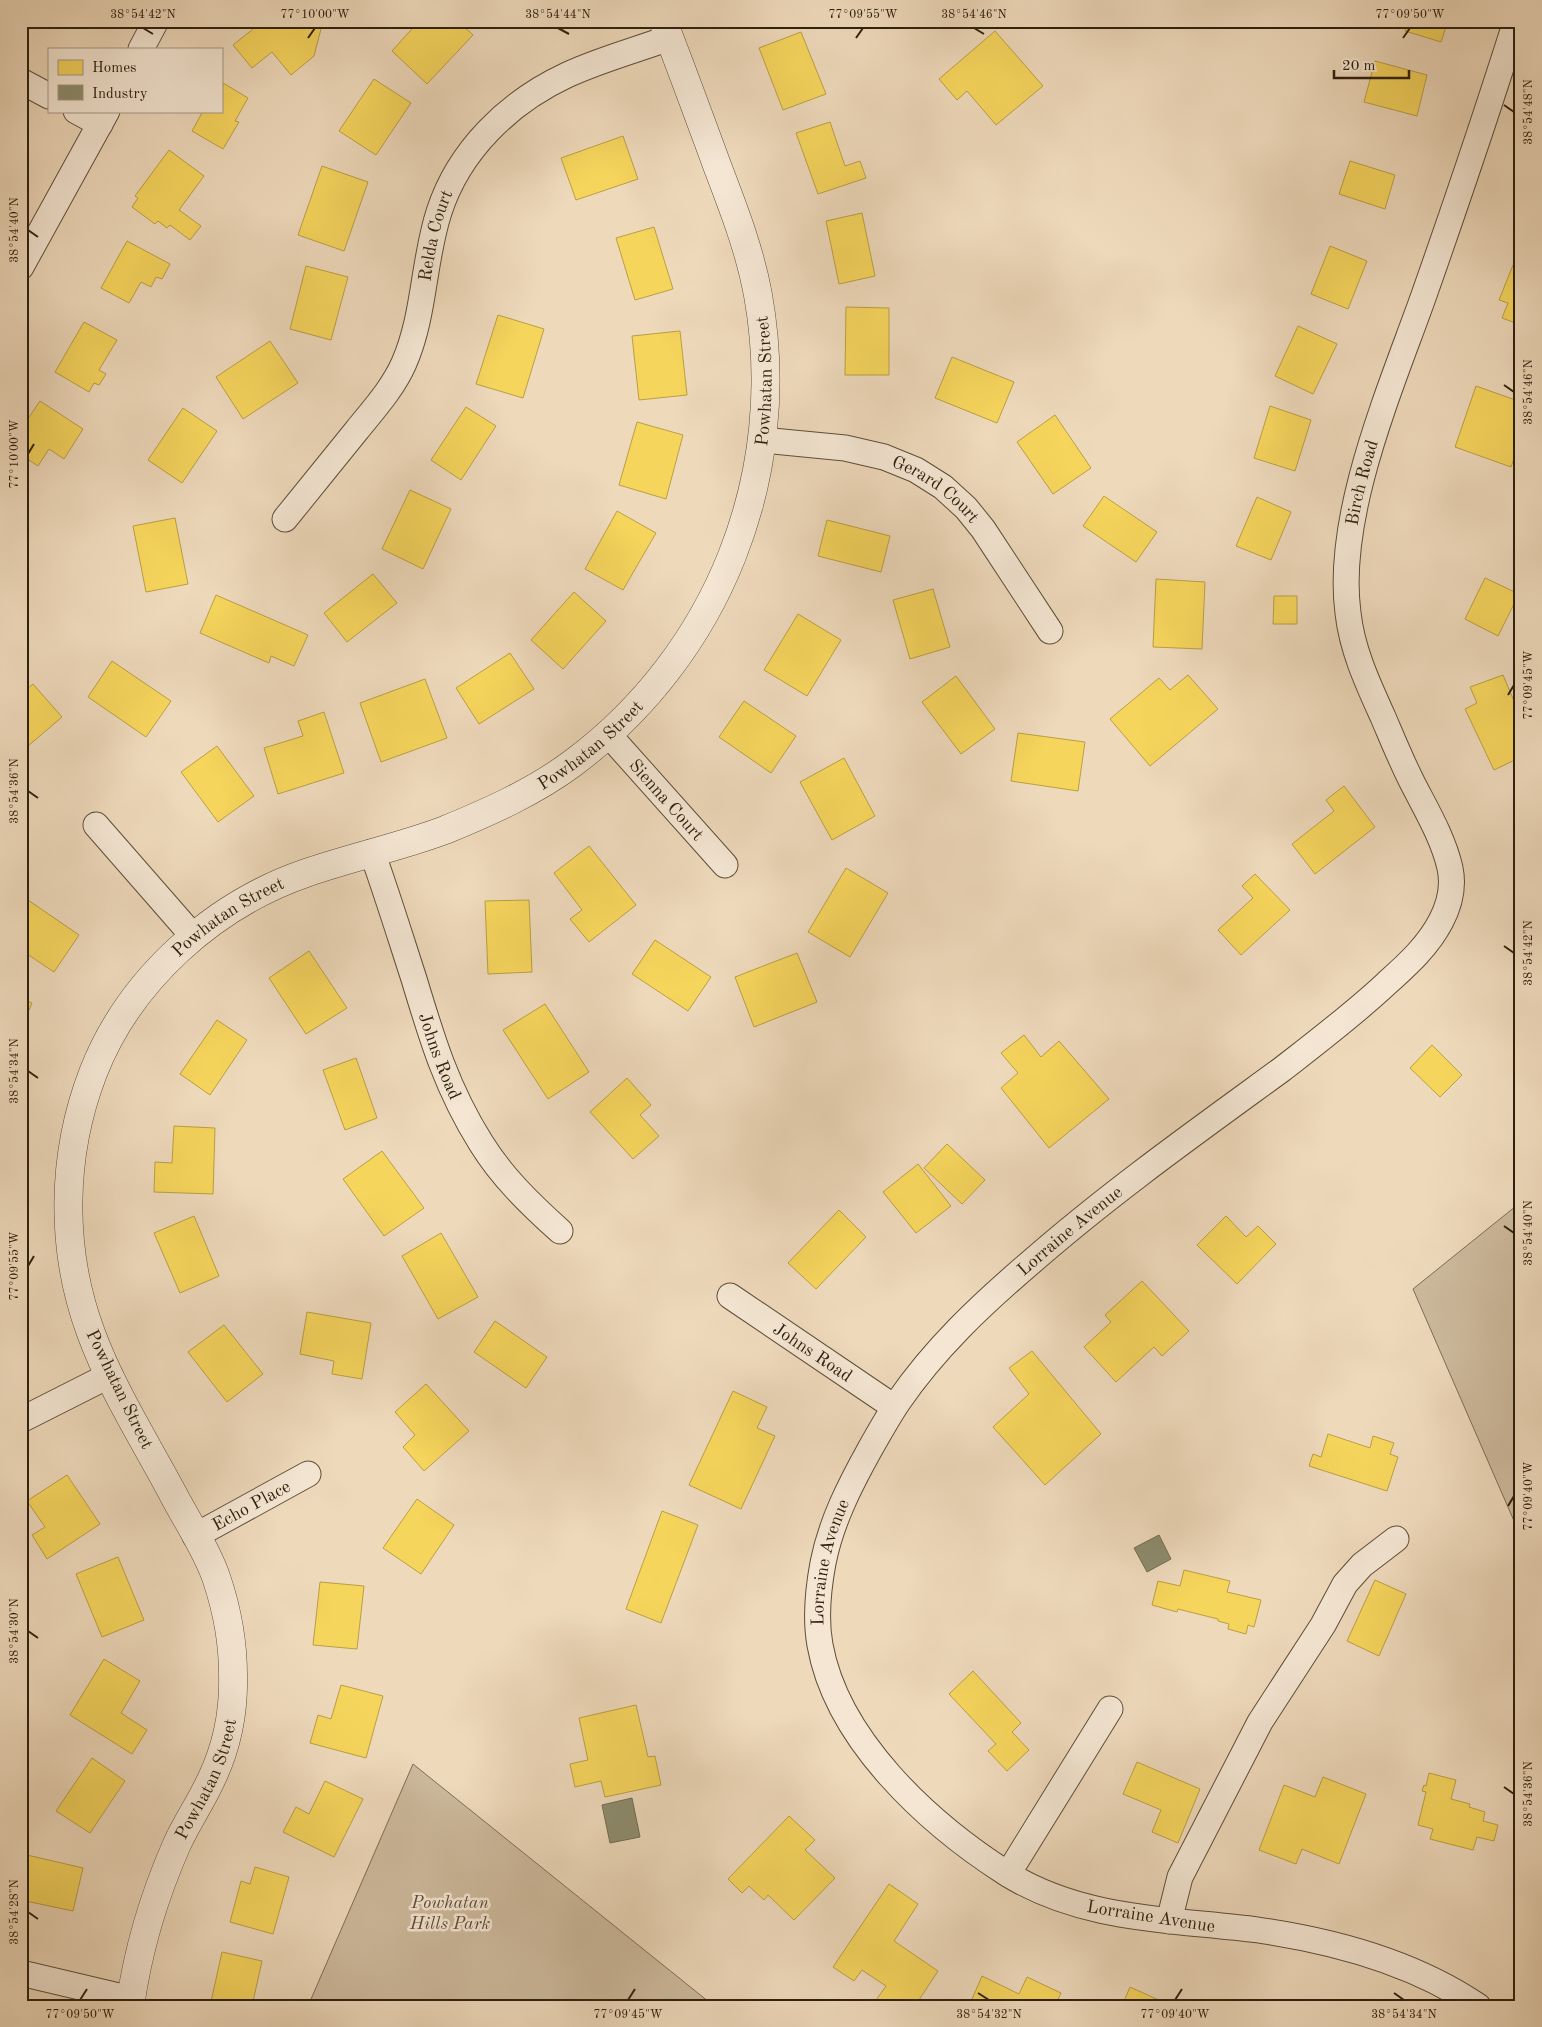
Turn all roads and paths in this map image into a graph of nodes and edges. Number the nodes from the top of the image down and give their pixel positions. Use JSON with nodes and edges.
{"nodes":[{"id":1,"x":156,"y":21,"type":"edge"},
{"id":2,"x":1516,"y":21,"type":"edge"},
{"id":3,"x":666,"y":29,"type":"edge"},
{"id":4,"x":142,"y":48,"type":"edge"},
{"id":5,"x":21,"y":81,"type":"edge"},
{"id":6,"x":48,"y":95,"type":"edge"},
{"id":7,"x":80,"y":112,"type":"edge"},
{"id":8,"x":103,"y":118,"type":"edge"},
{"id":9,"x":21,"y":268,"type":"edge"},
{"id":10,"x":762,"y":440,"type":"junction"},
{"id":11,"x":286,"y":519,"type":"dead end"},
{"id":12,"x":1050,"y":631,"type":"dead end"},
{"id":13,"x":608,"y":734,"type":"junction"},
{"id":14,"x":96,"y":825,"type":"dead end"},
{"id":15,"x":372,"y":852,"type":"junction"},
{"id":16,"x":725,"y":865,"type":"dead end"},
{"id":17,"x":193,"y":936,"type":"junction"},
{"id":18,"x":1428,"y":940,"type":"joint"},
{"id":19,"x":560,"y":1231,"type":"dead end"},
{"id":20,"x":730,"y":1296,"type":"dead end"},
{"id":21,"x":110,"y":1375,"type":"junction"},
{"id":22,"x":894,"y":1407,"type":"junction"},
{"id":23,"x":21,"y":1420,"type":"edge"},
{"id":24,"x":308,"y":1474,"type":"dead end"},
{"id":25,"x":195,"y":1536,"type":"junction"},
{"id":26,"x":1396,"y":1539,"type":"dead end"},
{"id":27,"x":1110,"y":1710,"type":"dead end"},
{"id":28,"x":1008,"y":1874,"type":"junction"},
{"id":29,"x":1168,"y":1921,"type":"junction"},
{"id":30,"x":21,"y":1973,"type":"edge"},
{"id":31,"x":131,"y":2003,"type":"edge"},
{"id":32,"x":1478,"y":2006,"type":"edge"}],
"edges":[{"from":1,"to":4,"type":"street"},
{"from":2,"to":18,"type":"street","name":"Birch Road"},
{"from":3,"to":10,"type":"street","name":"Powhatan Street"},
{"from":3,"to":11,"type":"street","name":"Relda Court"},
{"from":5,"to":6,"type":"street"},
{"from":7,"to":8,"type":"street"},
{"from":8,"to":9,"type":"street"},
{"from":10,"to":12,"type":"street","name":"Gerard Court"},
{"from":10,"to":13,"type":"street","name":"Powhatan Street"},
{"from":13,"to":15,"type":"street","name":"Powhatan Street"},
{"from":13,"to":16,"type":"street","name":"Sienna Court"},
{"from":14,"to":17,"type":"street"},
{"from":15,"to":17,"type":"street","name":"Powhatan Street"},
{"from":15,"to":19,"type":"street","name":"Johns Road"},
{"from":17,"to":21,"type":"street","name":"Powhatan Street"},
{"from":18,"to":22,"type":"street","name":"Lorraine Avenue"},
{"from":20,"to":22,"type":"street","name":"Johns Road"},
{"from":21,"to":23,"type":"street"},
{"from":21,"to":25,"type":"street","name":"Powhatan Street"},
{"from":22,"to":28,"type":"street","name":"Lorraine Avenue"},
{"from":24,"to":25,"type":"street","name":"Echo Place"},
{"from":25,"to":31,"type":"street","name":"Powhatan Street"},
{"from":26,"to":29,"type":"street"},
{"from":27,"to":28,"type":"street"},
{"from":28,"to":29,"type":"street","name":"Lorraine Avenue"},
{"from":29,"to":32,"type":"street","name":"Lorraine Avenue"},
{"from":30,"to":31,"type":"street"}]}
